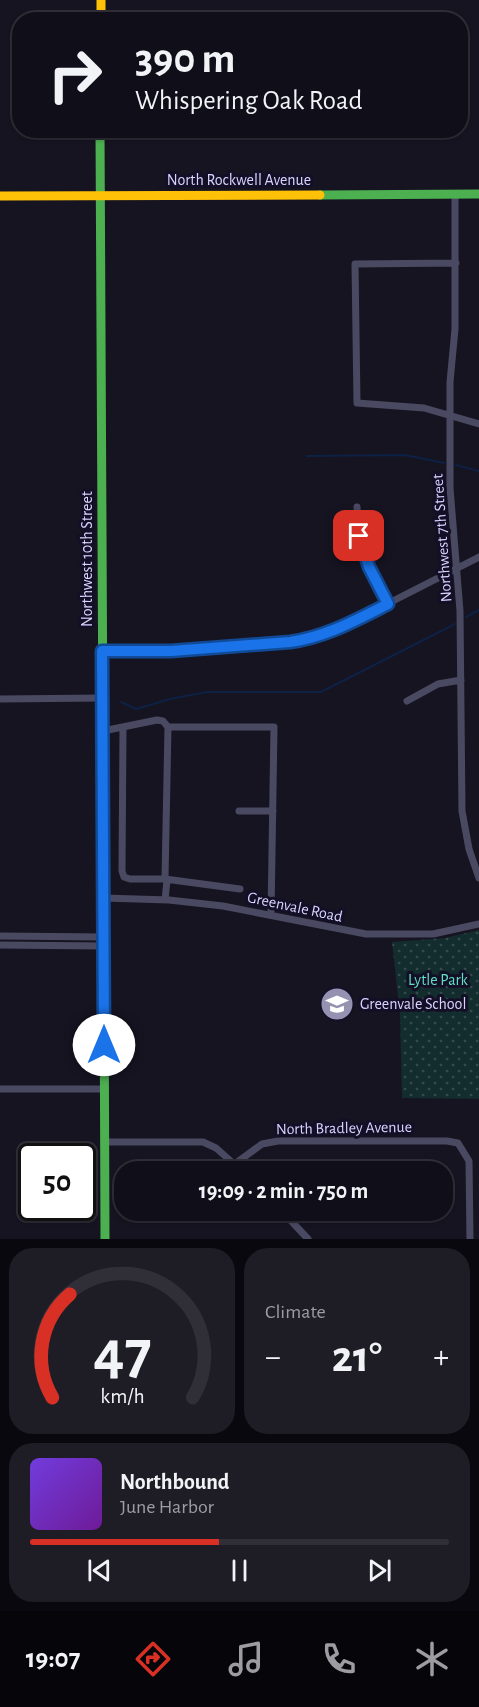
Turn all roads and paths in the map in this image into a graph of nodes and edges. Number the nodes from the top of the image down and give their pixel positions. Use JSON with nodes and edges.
{"nodes":[{"id":1,"x":100,"y":138,"type":"edge"},
{"id":2,"x":455,"y":194,"type":"junction"},
{"id":3,"x":479,"y":194,"type":"edge"},
{"id":4,"x":100,"y":195,"type":"junction"},
{"id":5,"x":0,"y":196,"type":"edge"},
{"id":6,"x":456,"y":264,"type":"junction"},
{"id":7,"x":450,"y":415,"type":"junction"},
{"id":8,"x":479,"y":424,"type":"edge"},
{"id":9,"x":357,"y":507,"type":"dead end"},
{"id":10,"x":479,"y":557,"type":"edge"},
{"id":11,"x":457,"y":568,"type":"junction"},
{"id":12,"x":388,"y":604,"type":"junction"},
{"id":13,"x":102,"y":651,"type":"junction"},
{"id":14,"x":461,"y":680,"type":"junction"},
{"id":15,"x":103,"y":698,"type":"junction"},
{"id":16,"x":0,"y":699,"type":"edge"},
{"id":17,"x":407,"y":701,"type":"dead end"},
{"id":18,"x":168,"y":727,"type":"junction"},
{"id":19,"x":123,"y":728,"type":"junction"},
{"id":20,"x":103,"y":731,"type":"junction"},
{"id":21,"x":239,"y":811,"type":"dead end"},
{"id":22,"x":273,"y":811,"type":"junction"},
{"id":23,"x":479,"y":878,"type":"edge"},
{"id":24,"x":166,"y":879,"type":"junction"},
{"id":25,"x":240,"y":889,"type":"dead end"},
{"id":26,"x":104,"y":898,"type":"junction"},
{"id":27,"x":165,"y":900,"type":"junction"},
{"id":28,"x":271,"y":915,"type":"junction"},
{"id":29,"x":479,"y":924,"type":"edge"},
{"id":30,"x":0,"y":936,"type":"edge"},
{"id":31,"x":44,"y":936,"type":"junction"},
{"id":32,"x":104,"y":941,"type":"junction"},
{"id":33,"x":0,"y":945,"type":"edge"},
{"id":34,"x":44,"y":946,"type":"junction"},
{"id":35,"x":0,"y":1089,"type":"edge"},
{"id":36,"x":105,"y":1089,"type":"junction"},
{"id":37,"x":104,"y":1142,"type":"junction"},
{"id":38,"x":232,"y":1161,"type":"edge"},
{"id":39,"x":240,"y":1161,"type":"edge"},
{"id":40,"x":291,"y":1221,"type":"edge"},
{"id":41,"x":105,"y":1239,"type":"edge"},
{"id":42,"x":308,"y":1239,"type":"edge"},
{"id":43,"x":470,"y":1239,"type":"edge"}],
"edges":[{"from":1,"to":4,"type":"main road","name":"Northwest 10th Street"},
{"from":2,"to":3,"type":"main road","name":"North Rockwell Avenue"},
{"from":2,"to":4,"type":"main road","name":"North Rockwell Avenue"},
{"from":2,"to":6,"type":"street","name":"Northwest 7th Street"},
{"from":4,"to":5,"type":"main road","name":"North Rockwell Avenue"},
{"from":4,"to":13,"type":"main road","name":"Northwest 10th Street"},
{"from":6,"to":7,"type":"street","name":"Northwest 7th Street"},
{"from":6,"to":7,"type":"street"},
{"from":7,"to":8,"type":"street"},
{"from":7,"to":11,"type":"street","name":"Northwest 7th Street"},
{"from":9,"to":12,"type":"street"},
{"from":10,"to":11,"type":"street"},
{"from":11,"to":12,"type":"street"},
{"from":11,"to":14,"type":"street","name":"Northwest 7th Street"},
{"from":12,"to":13,"type":"street"},
{"from":13,"to":15,"type":"main road","name":"Northwest 10th Street"},
{"from":14,"to":17,"type":"street"},
{"from":14,"to":23,"type":"street","name":"Northwest 7th Street"},
{"from":15,"to":16,"type":"street"},
{"from":15,"to":20,"type":"main road","name":"Northwest 10th Street"},
{"from":18,"to":19,"type":"street"},
{"from":18,"to":22,"type":"street"},
{"from":18,"to":24,"type":"street"},
{"from":19,"to":20,"type":"street"},
{"from":19,"to":24,"type":"street"},
{"from":20,"to":26,"type":"main road","name":"Northwest 10th Street"},
{"from":21,"to":22,"type":"street"},
{"from":22,"to":28,"type":"street"},
{"from":24,"to":25,"type":"street"},
{"from":24,"to":27,"type":"street"},
{"from":26,"to":27,"type":"street","name":"Greenvale Road"},
{"from":26,"to":32,"type":"main road","name":"Northwest 10th Street"},
{"from":27,"to":28,"type":"street","name":"Greenvale Road"},
{"from":28,"to":29,"type":"street","name":"Greenvale Road"},
{"from":30,"to":31,"type":"street"},
{"from":31,"to":32,"type":"street"},
{"from":31,"to":34,"type":"street"},
{"from":32,"to":34,"type":"street"},
{"from":32,"to":36,"type":"main road","name":"Northwest 10th Street"},
{"from":33,"to":34,"type":"street"},
{"from":35,"to":36,"type":"street"},
{"from":36,"to":37,"type":"main road","name":"Northwest 10th Street"},
{"from":37,"to":38,"type":"street"},
{"from":37,"to":41,"type":"main road","name":"Northwest 10th Street"},
{"from":39,"to":43,"type":"street","name":"North Bradley Avenue"},
{"from":40,"to":42,"type":"street"}]}
